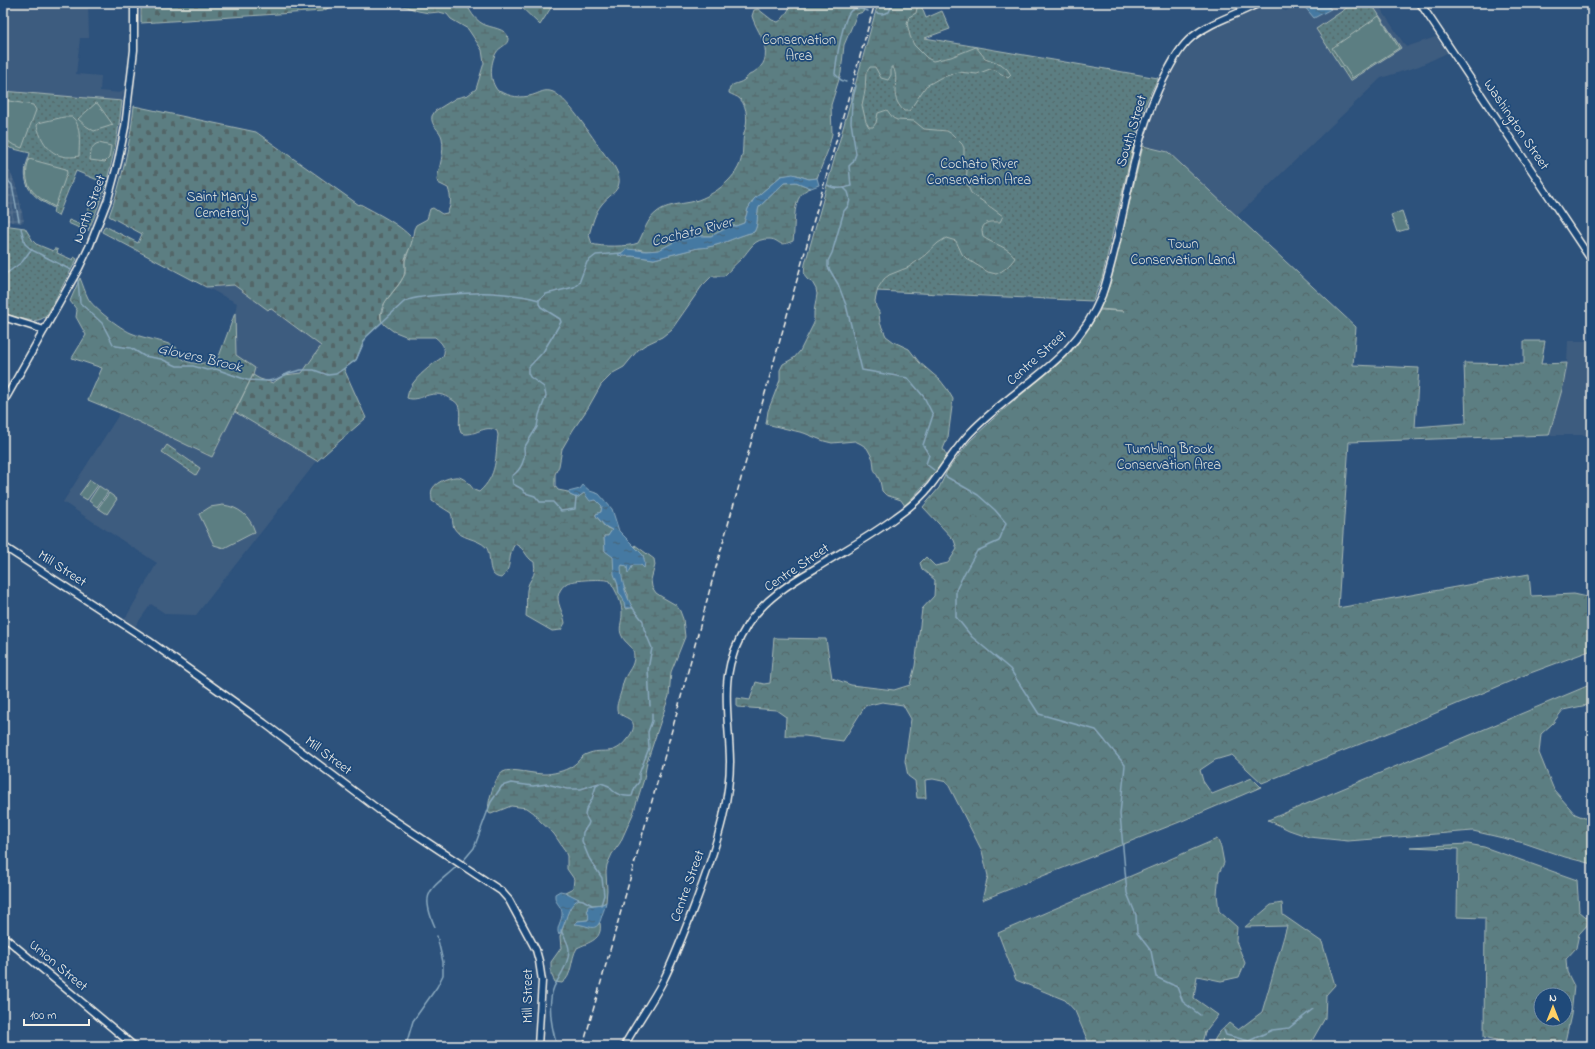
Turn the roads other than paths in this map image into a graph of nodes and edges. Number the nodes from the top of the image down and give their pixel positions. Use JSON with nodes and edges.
{"nodes":[{"id":1,"x":134,"y":3,"type":"edge"},
{"id":2,"x":1265,"y":3,"type":"edge"},
{"id":3,"x":1420,"y":3,"type":"edge"},
{"id":4,"x":1258,"y":4,"type":"edge"},
{"id":5,"x":1592,"y":261,"type":"edge"},
{"id":6,"x":1096,"y":309,"type":"joint"},
{"id":7,"x":3,"y":317,"type":"edge"},
{"id":8,"x":44,"y":330,"type":"junction"},
{"id":9,"x":3,"y":403,"type":"edge"},
{"id":10,"x":3,"y":546,"type":"edge"},
{"id":11,"x":3,"y":936,"type":"edge"},
{"id":12,"x":134,"y":1046,"type":"edge"},
{"id":13,"x":538,"y":1046,"type":"edge"},
{"id":14,"x":624,"y":1046,"type":"edge"}],
"edges":[{"from":1,"to":8,"type":"main road","name":"North Street"},
{"from":2,"to":4,"type":"main road","name":"South Street"},
{"from":3,"to":5,"type":"main road","name":"Washington Street"},
{"from":4,"to":6,"type":"main road","name":"South Street"},
{"from":6,"to":14,"type":"main road","name":"Centre Street"},
{"from":7,"to":8,"type":"main road"},
{"from":8,"to":9,"type":"main road","name":"North Street"},
{"from":10,"to":13,"type":"main road","name":"Mill Street"},
{"from":11,"to":12,"type":"main road","name":"Union Street"}]}
